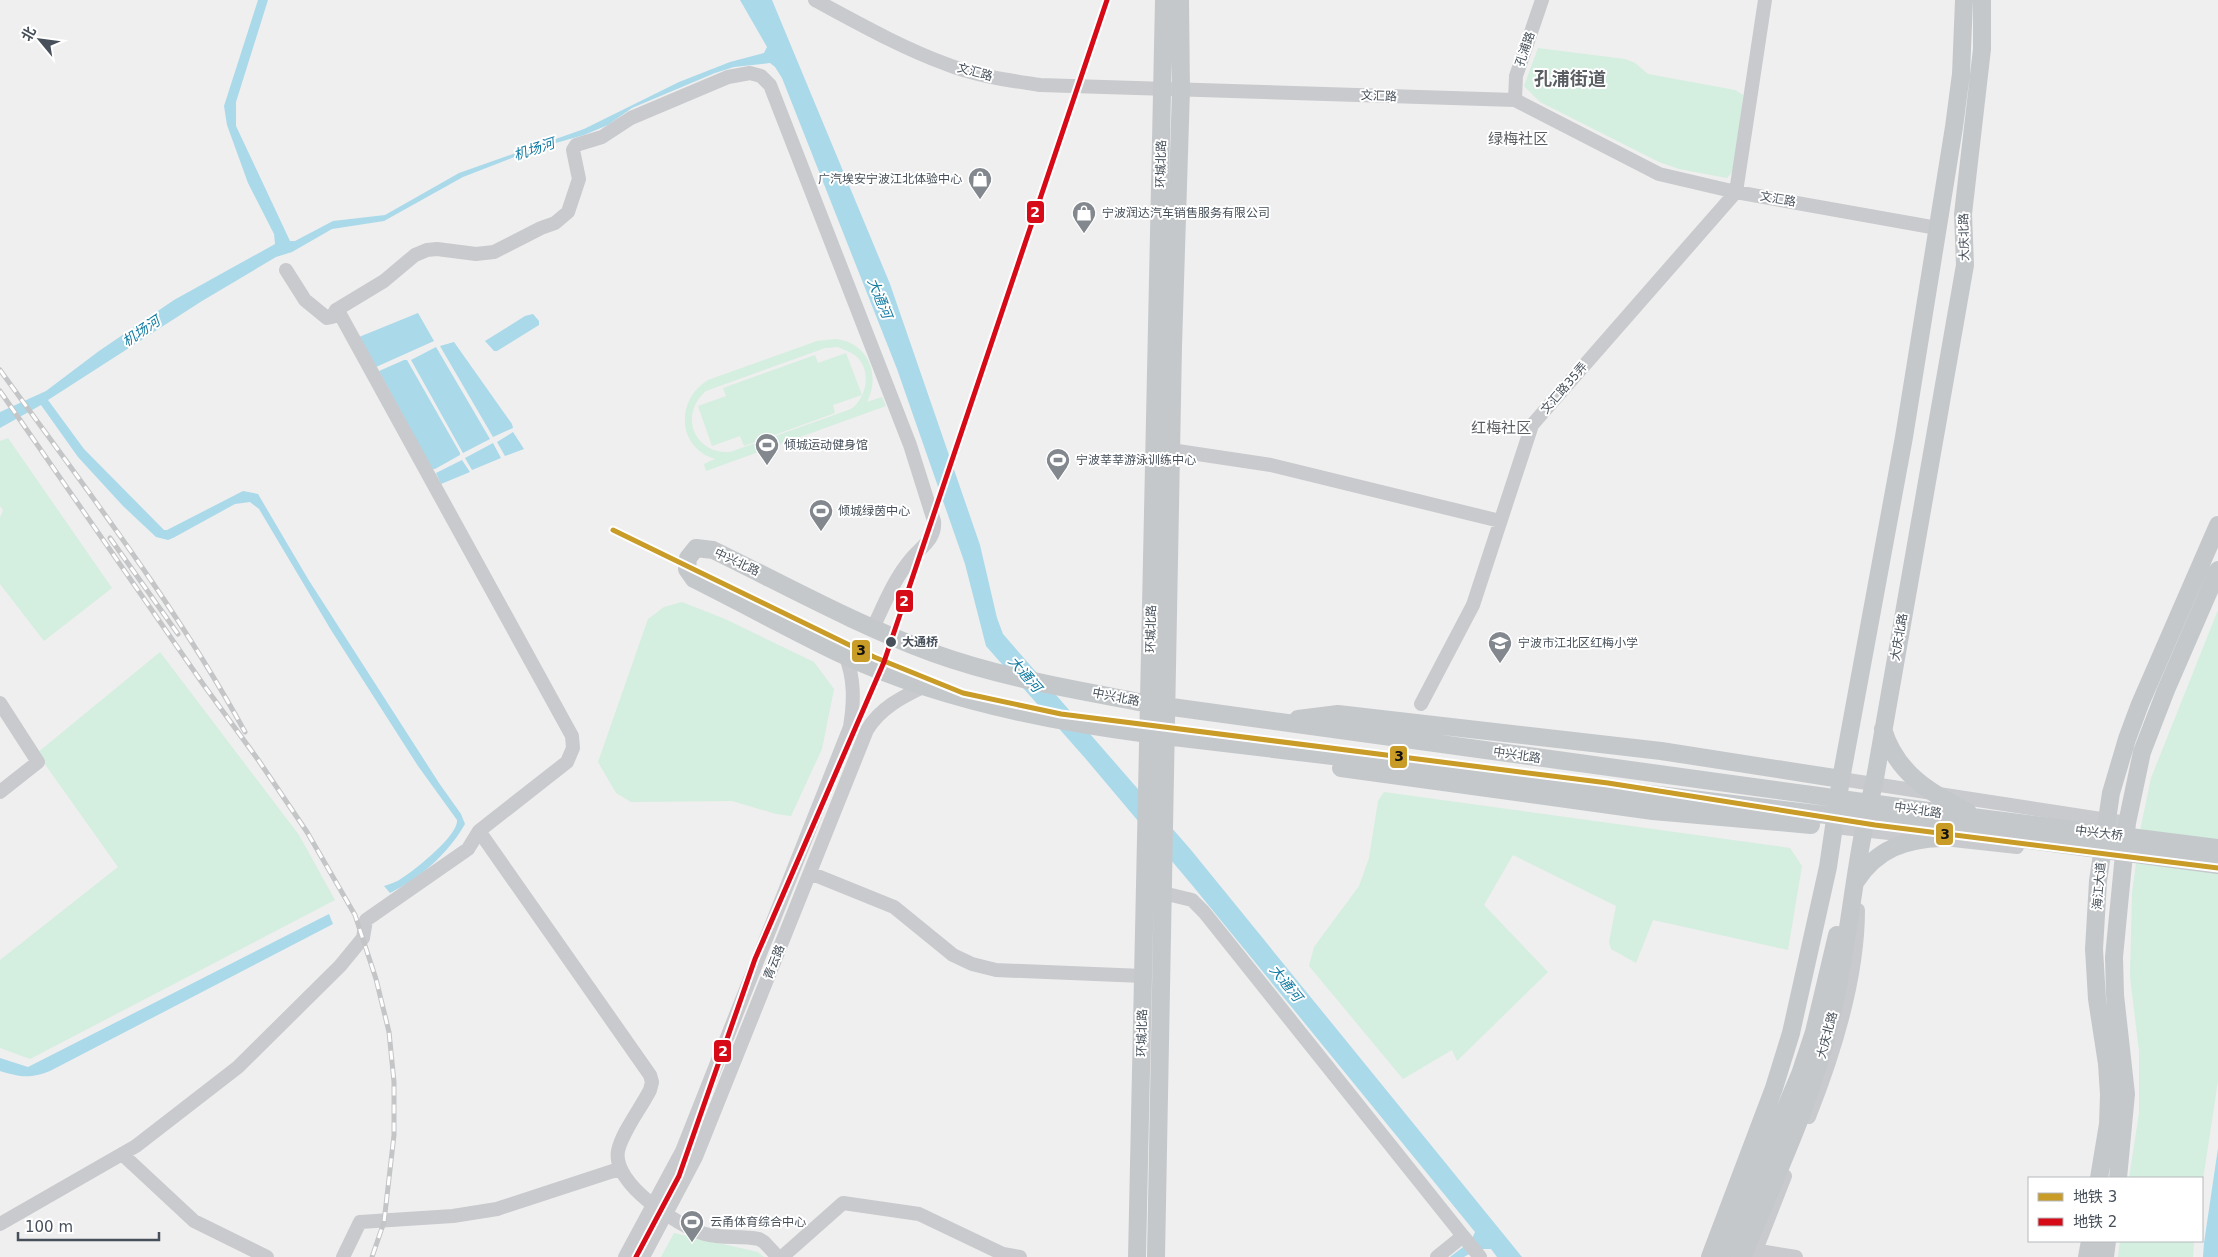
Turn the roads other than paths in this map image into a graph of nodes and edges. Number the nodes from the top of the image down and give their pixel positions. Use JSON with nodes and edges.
{"nodes":[{"id":1,"x":815,"y":0,"type":"edge"},
{"id":2,"x":1164,"y":0,"type":"edge"},
{"id":3,"x":1180,"y":0,"type":"edge"},
{"id":4,"x":1542,"y":0,"type":"edge"},
{"id":5,"x":1765,"y":0,"type":"edge"},
{"id":6,"x":1964,"y":0,"type":"edge"},
{"id":7,"x":1982,"y":0,"type":"edge"},
{"id":8,"x":1162,"y":89,"type":"junction"},
{"id":9,"x":1181,"y":90,"type":"junction"},
{"id":10,"x":1515,"y":100,"type":"junction"},
{"id":11,"x":1736,"y":192,"type":"junction"},
{"id":12,"x":1963,"y":214,"type":"junction"},
{"id":13,"x":1937,"y":228,"type":"junction"},
{"id":14,"x":286,"y":270,"type":"dead end"},
{"id":15,"x":336,"y":310,"type":"junction"},
{"id":16,"x":1171,"y":450,"type":"junction"},
{"id":17,"x":1500,"y":521,"type":"junction"},
{"id":18,"x":2218,"y":525,"type":"edge"},
{"id":19,"x":2218,"y":570,"type":"edge"},
{"id":20,"x":873,"y":628,"type":"junction"},
{"id":21,"x":844,"y":655,"type":"junction"},
{"id":22,"x":925,"y":686,"type":"junction"},
{"id":23,"x":0,"y":703,"type":"edge"},
{"id":24,"x":1421,"y":704,"type":"dead end"},
{"id":25,"x":1158,"y":705,"type":"junction"},
{"id":26,"x":1277,"y":722,"type":"junction"},
{"id":27,"x":1148,"y":734,"type":"junction"},
{"id":28,"x":1166,"y":735,"type":"junction"},
{"id":29,"x":1219,"y":742,"type":"junction"},
{"id":30,"x":1841,"y":779,"type":"junction"},
{"id":31,"x":1874,"y":784,"type":"junction"},
{"id":32,"x":0,"y":792,"type":"edge"},
{"id":33,"x":2108,"y":821,"type":"junction"},
{"id":34,"x":2127,"y":824,"type":"junction"},
{"id":35,"x":1978,"y":826,"type":"junction"},
{"id":36,"x":1834,"y":827,"type":"junction"},
{"id":37,"x":1862,"y":829,"type":"junction"},
{"id":38,"x":479,"y":831,"type":"junction"},
{"id":39,"x":2218,"y":848,"type":"edge"},
{"id":40,"x":2102,"y":856,"type":"junction"},
{"id":41,"x":2122,"y":859,"type":"junction"},
{"id":42,"x":2218,"y":865,"type":"edge"},
{"id":43,"x":810,"y":873,"type":"junction"},
{"id":44,"x":1163,"y":893,"type":"junction"},
{"id":45,"x":1143,"y":976,"type":"junction"},
{"id":46,"x":122,"y":1154,"type":"junction"},
{"id":47,"x":619,"y":1168,"type":"junction"},
{"id":48,"x":2099,"y":1177,"type":"edge"},
{"id":49,"x":2118,"y":1177,"type":"edge"},
{"id":50,"x":654,"y":1204,"type":"junction"},
{"id":51,"x":665,"y":1215,"type":"junction"},
{"id":52,"x":0,"y":1224,"type":"edge"},
{"id":53,"x":1463,"y":1237,"type":"junction"},
{"id":54,"x":2090,"y":1242,"type":"edge"},
{"id":55,"x":2107,"y":1242,"type":"edge"},
{"id":56,"x":1719,"y":1252,"type":"edge"},
{"id":57,"x":1748,"y":1252,"type":"edge"},
{"id":58,"x":266,"y":1257,"type":"edge"},
{"id":59,"x":342,"y":1257,"type":"edge"},
{"id":60,"x":625,"y":1257,"type":"edge"},
{"id":61,"x":643,"y":1257,"type":"edge"},
{"id":62,"x":778,"y":1257,"type":"edge"},
{"id":63,"x":782,"y":1257,"type":"edge"},
{"id":64,"x":1020,"y":1257,"type":"edge"},
{"id":65,"x":1137,"y":1257,"type":"edge"},
{"id":66,"x":1156,"y":1257,"type":"edge"},
{"id":67,"x":1437,"y":1257,"type":"edge"},
{"id":68,"x":1480,"y":1257,"type":"edge"},
{"id":69,"x":1796,"y":1257,"type":"edge"},
{"id":70,"x":2087,"y":1257,"type":"edge"},
{"id":71,"x":2105,"y":1257,"type":"edge"}],
"edges":[{"from":1,"to":8,"type":"street","name":"文汇路"},
{"from":2,"to":8,"type":"main road","name":"环城北路"},
{"from":3,"to":9,"type":"main road","name":"环城北路"},
{"from":4,"to":10,"type":"street","name":"孔浦路"},
{"from":5,"to":11,"type":"street"},
{"from":6,"to":13,"type":"main road","name":"大庆北路"},
{"from":7,"to":12,"type":"main road","name":"大庆北路"},
{"from":8,"to":9,"type":"street","name":"文汇路"},
{"from":8,"to":25,"type":"main road","name":"环城北路"},
{"from":9,"to":10,"type":"street","name":"文汇路"},
{"from":9,"to":16,"type":"main road","name":"环城北路"},
{"from":10,"to":11,"type":"street","name":"文汇路"},
{"from":11,"to":13,"type":"street","name":"文汇路"},
{"from":11,"to":17,"type":"street","name":"文汇路35弄"},
{"from":12,"to":31,"type":"main road","name":"大庆北路"},
{"from":12,"to":35,"type":"main road"},
{"from":13,"to":30,"type":"main road","name":"大庆北路"},
{"from":14,"to":15,"type":"street"},
{"from":15,"to":20,"type":"street"},
{"from":15,"to":38,"type":"street"},
{"from":16,"to":17,"type":"street"},
{"from":16,"to":25,"type":"main road","name":"环城北路"},
{"from":17,"to":24,"type":"street","name":"文汇路35弄"},
{"from":18,"to":33,"type":"main road","name":"海江大道"},
{"from":19,"to":34,"type":"main road","name":"海江大道"},
{"from":20,"to":21,"type":"main road","name":"中兴北路"},
{"from":20,"to":25,"type":"main road","name":"中兴北路"},
{"from":21,"to":22,"type":"main road","name":"中兴北路"},
{"from":21,"to":50,"type":"street","name":"青云路"},
{"from":22,"to":27,"type":"main road","name":"中兴北路"},
{"from":22,"to":43,"type":"street","name":"青云路"},
{"from":23,"to":32,"type":"street"},
{"from":25,"to":26,"type":"main road","name":"中兴北路"},
{"from":25,"to":27,"type":"main road","name":"环城北路"},
{"from":25,"to":28,"type":"main road","name":"环城北路"},
{"from":26,"to":30,"type":"main road"},
{"from":26,"to":35,"type":"main road","name":"中兴北路"},
{"from":27,"to":28,"type":"main road","name":"中兴北路"},
{"from":27,"to":45,"type":"main road","name":"环城北路"},
{"from":28,"to":29,"type":"main road","name":"中兴北路"},
{"from":28,"to":44,"type":"main road","name":"环城北路"},
{"from":29,"to":35,"type":"main road","name":"中兴北路"},
{"from":29,"to":36,"type":"main road"},
{"from":30,"to":31,"type":"street"},
{"from":30,"to":36,"type":"main road","name":"大庆北路"},
{"from":31,"to":33,"type":"street"},
{"from":31,"to":37,"type":"main road","name":"大庆北路"},
{"from":33,"to":34,"type":"street"},
{"from":33,"to":40,"type":"main road","name":"海江大道"},
{"from":34,"to":41,"type":"main road","name":"海江大道"},
{"from":35,"to":39,"type":"main road","name":"中兴大桥"},
{"from":35,"to":42,"type":"main road","name":"中兴大桥"},
{"from":35,"to":56,"type":"main road"},
{"from":36,"to":37,"type":"street"},
{"from":36,"to":56,"type":"main road","name":"大庆北路"},
{"from":37,"to":40,"type":"street"},
{"from":37,"to":57,"type":"main road","name":"大庆北路"},
{"from":38,"to":46,"type":"street"},
{"from":38,"to":47,"type":"street"},
{"from":40,"to":41,"type":"street"},
{"from":40,"to":48,"type":"main road","name":"海江大道"},
{"from":41,"to":49,"type":"main road","name":"海江大道"},
{"from":43,"to":45,"type":"street"},
{"from":43,"to":51,"type":"street","name":"青云路"},
{"from":44,"to":53,"type":"street"},
{"from":44,"to":66,"type":"main road","name":"环城北路"},
{"from":45,"to":65,"type":"main road","name":"环城北路"},
{"from":46,"to":52,"type":"street"},
{"from":46,"to":58,"type":"street"},
{"from":47,"to":50,"type":"street"},
{"from":47,"to":59,"type":"street"},
{"from":50,"to":51,"type":"street"},
{"from":50,"to":60,"type":"street","name":"青云路"},
{"from":51,"to":61,"type":"street","name":"青云路"},
{"from":51,"to":62,"type":"street"},
{"from":53,"to":67,"type":"street"},
{"from":53,"to":68,"type":"street"},
{"from":54,"to":70,"type":"main road"},
{"from":55,"to":71,"type":"main road"},
{"from":56,"to":57,"type":"street"},
{"from":57,"to":69,"type":"street"},
{"from":63,"to":64,"type":"street"}]}
